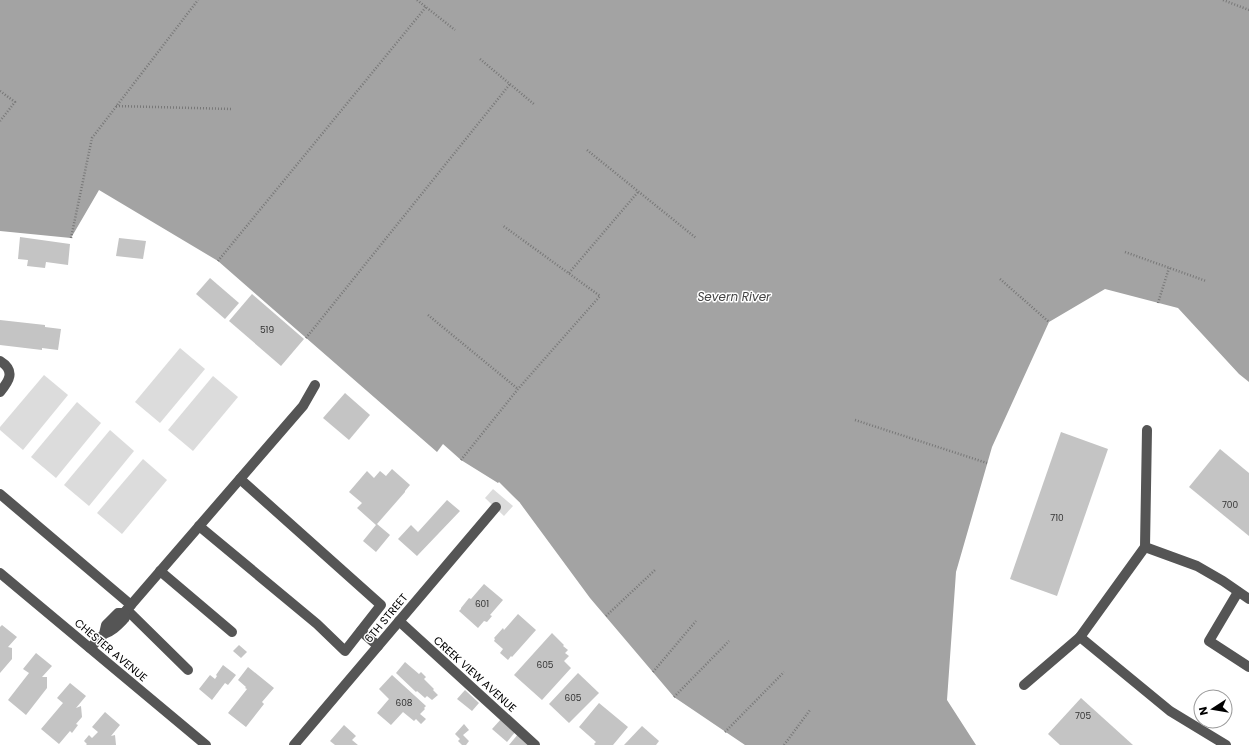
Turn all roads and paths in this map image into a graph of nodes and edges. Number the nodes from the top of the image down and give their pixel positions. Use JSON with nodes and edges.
{"nodes":[{"id":1,"x":198,"y":0,"type":"edge"},
{"id":2,"x":417,"y":0,"type":"edge"},
{"id":3,"x":1223,"y":0,"type":"edge"},
{"id":4,"x":426,"y":7,"type":"junction"},
{"id":5,"x":1249,"y":10,"type":"edge"},
{"id":6,"x":455,"y":30,"type":"dead end"},
{"id":7,"x":480,"y":59,"type":"dead end"},
{"id":8,"x":510,"y":84,"type":"junction"},
{"id":9,"x":0,"y":91,"type":"edge"},
{"id":10,"x":535,"y":105,"type":"dead end"},
{"id":11,"x":116,"y":106,"type":"junction"},
{"id":12,"x":232,"y":109,"type":"dead end"},
{"id":13,"x":0,"y":120,"type":"edge"},
{"id":14,"x":587,"y":150,"type":"dead end"},
{"id":15,"x":638,"y":192,"type":"junction"},
{"id":16,"x":502,"y":225,"type":"dead end"},
{"id":17,"x":71,"y":238,"type":"dead end"},
{"id":18,"x":696,"y":238,"type":"dead end"},
{"id":19,"x":1125,"y":252,"type":"dead end"},
{"id":20,"x":218,"y":261,"type":"dead end"},
{"id":21,"x":1168,"y":268,"type":"junction"},
{"id":22,"x":569,"y":274,"type":"junction"},
{"id":23,"x":1000,"y":279,"type":"dead end"},
{"id":24,"x":1206,"y":281,"type":"dead end"},
{"id":25,"x":1158,"y":303,"type":"dead end"},
{"id":26,"x":428,"y":315,"type":"dead end"},
{"id":27,"x":1048,"y":322,"type":"dead end"},
{"id":28,"x":306,"y":338,"type":"dead end"},
{"id":29,"x":0,"y":361,"type":"edge"},
{"id":30,"x":315,"y":385,"type":"dead end"},
{"id":31,"x":518,"y":389,"type":"junction"},
{"id":32,"x":0,"y":392,"type":"edge"},
{"id":33,"x":854,"y":420,"type":"dead end"},
{"id":34,"x":1147,"y":430,"type":"dead end"},
{"id":35,"x":461,"y":460,"type":"dead end"},
{"id":36,"x":987,"y":463,"type":"dead end"},
{"id":37,"x":240,"y":479,"type":"junction"},
{"id":38,"x":0,"y":494,"type":"edge"},
{"id":39,"x":496,"y":507,"type":"dead end"},
{"id":40,"x":199,"y":526,"type":"junction"},
{"id":41,"x":1145,"y":547,"type":"junction"},
{"id":42,"x":655,"y":570,"type":"dead end"},
{"id":43,"x":160,"y":572,"type":"junction"},
{"id":44,"x":0,"y":574,"type":"edge"},
{"id":45,"x":1238,"y":592,"type":"junction"},
{"id":46,"x":1249,"y":599,"type":"edge"},
{"id":47,"x":127,"y":609,"type":"junction"},
{"id":48,"x":606,"y":616,"type":"dead end"},
{"id":49,"x":696,"y":621,"type":"dead end"},
{"id":50,"x":398,"y":622,"type":"junction"},
{"id":51,"x":361,"y":631,"type":"junction"},
{"id":52,"x":232,"y":632,"type":"dead end"},
{"id":53,"x":1080,"y":637,"type":"junction"},
{"id":54,"x":729,"y":641,"type":"dead end"},
{"id":55,"x":378,"y":646,"type":"junction"},
{"id":56,"x":90,"y":648,"type":"junction"},
{"id":57,"x":1249,"y":667,"type":"edge"},
{"id":58,"x":188,"y":670,"type":"dead end"},
{"id":59,"x":653,"y":672,"type":"dead end"},
{"id":60,"x":784,"y":672,"type":"dead end"},
{"id":61,"x":1024,"y":685,"type":"dead end"},
{"id":62,"x":674,"y":697,"type":"dead end"},
{"id":63,"x":810,"y":710,"type":"dead end"},
{"id":64,"x":726,"y":732,"type":"dead end"},
{"id":65,"x":206,"y":745,"type":"edge"},
{"id":66,"x":294,"y":745,"type":"edge"},
{"id":67,"x":535,"y":745,"type":"edge"},
{"id":68,"x":784,"y":745,"type":"edge"},
{"id":69,"x":1226,"y":745,"type":"edge"}],
"edges":[{"from":1,"to":11,"type":"path"},
{"from":2,"to":4,"type":"path"},
{"from":3,"to":5,"type":"path"},
{"from":4,"to":6,"type":"path"},
{"from":4,"to":20,"type":"path"},
{"from":7,"to":8,"type":"path"},
{"from":8,"to":10,"type":"path"},
{"from":8,"to":28,"type":"path"},
{"from":9,"to":13,"type":"path"},
{"from":11,"to":12,"type":"path"},
{"from":11,"to":17,"type":"path"},
{"from":14,"to":15,"type":"path"},
{"from":15,"to":18,"type":"path"},
{"from":15,"to":22,"type":"path"},
{"from":16,"to":22,"type":"path"},
{"from":19,"to":21,"type":"path"},
{"from":21,"to":24,"type":"path"},
{"from":21,"to":25,"type":"path"},
{"from":22,"to":31,"type":"path"},
{"from":23,"to":27,"type":"path"},
{"from":26,"to":31,"type":"path"},
{"from":29,"to":32,"type":"street"},
{"from":30,"to":37,"type":"street"},
{"from":31,"to":35,"type":"path"},
{"from":33,"to":36,"type":"path"},
{"from":34,"to":41,"type":"street"},
{"from":37,"to":40,"type":"street"},
{"from":37,"to":51,"type":"street"},
{"from":38,"to":47,"type":"street"},
{"from":39,"to":50,"type":"street","name":"6TH STREET"},
{"from":40,"to":43,"type":"street"},
{"from":40,"to":51,"type":"street"},
{"from":41,"to":45,"type":"street"},
{"from":41,"to":53,"type":"street"},
{"from":42,"to":48,"type":"path"},
{"from":43,"to":47,"type":"street"},
{"from":43,"to":52,"type":"street"},
{"from":44,"to":56,"type":"street","name":"CHESTER AVENUE"},
{"from":45,"to":46,"type":"street"},
{"from":45,"to":57,"type":"street"},
{"from":47,"to":56,"type":"street"},
{"from":47,"to":58,"type":"street"},
{"from":49,"to":59,"type":"path"},
{"from":50,"to":55,"type":"street","name":"6TH STREET"},
{"from":50,"to":67,"type":"street","name":"CREEK VIEW AVENUE"},
{"from":51,"to":55,"type":"street"},
{"from":53,"to":61,"type":"street"},
{"from":53,"to":69,"type":"street"},
{"from":54,"to":62,"type":"path"},
{"from":55,"to":66,"type":"street","name":"6TH STREET"},
{"from":56,"to":65,"type":"street","name":"CHESTER AVENUE"},
{"from":60,"to":64,"type":"path"},
{"from":63,"to":68,"type":"path"}]}
